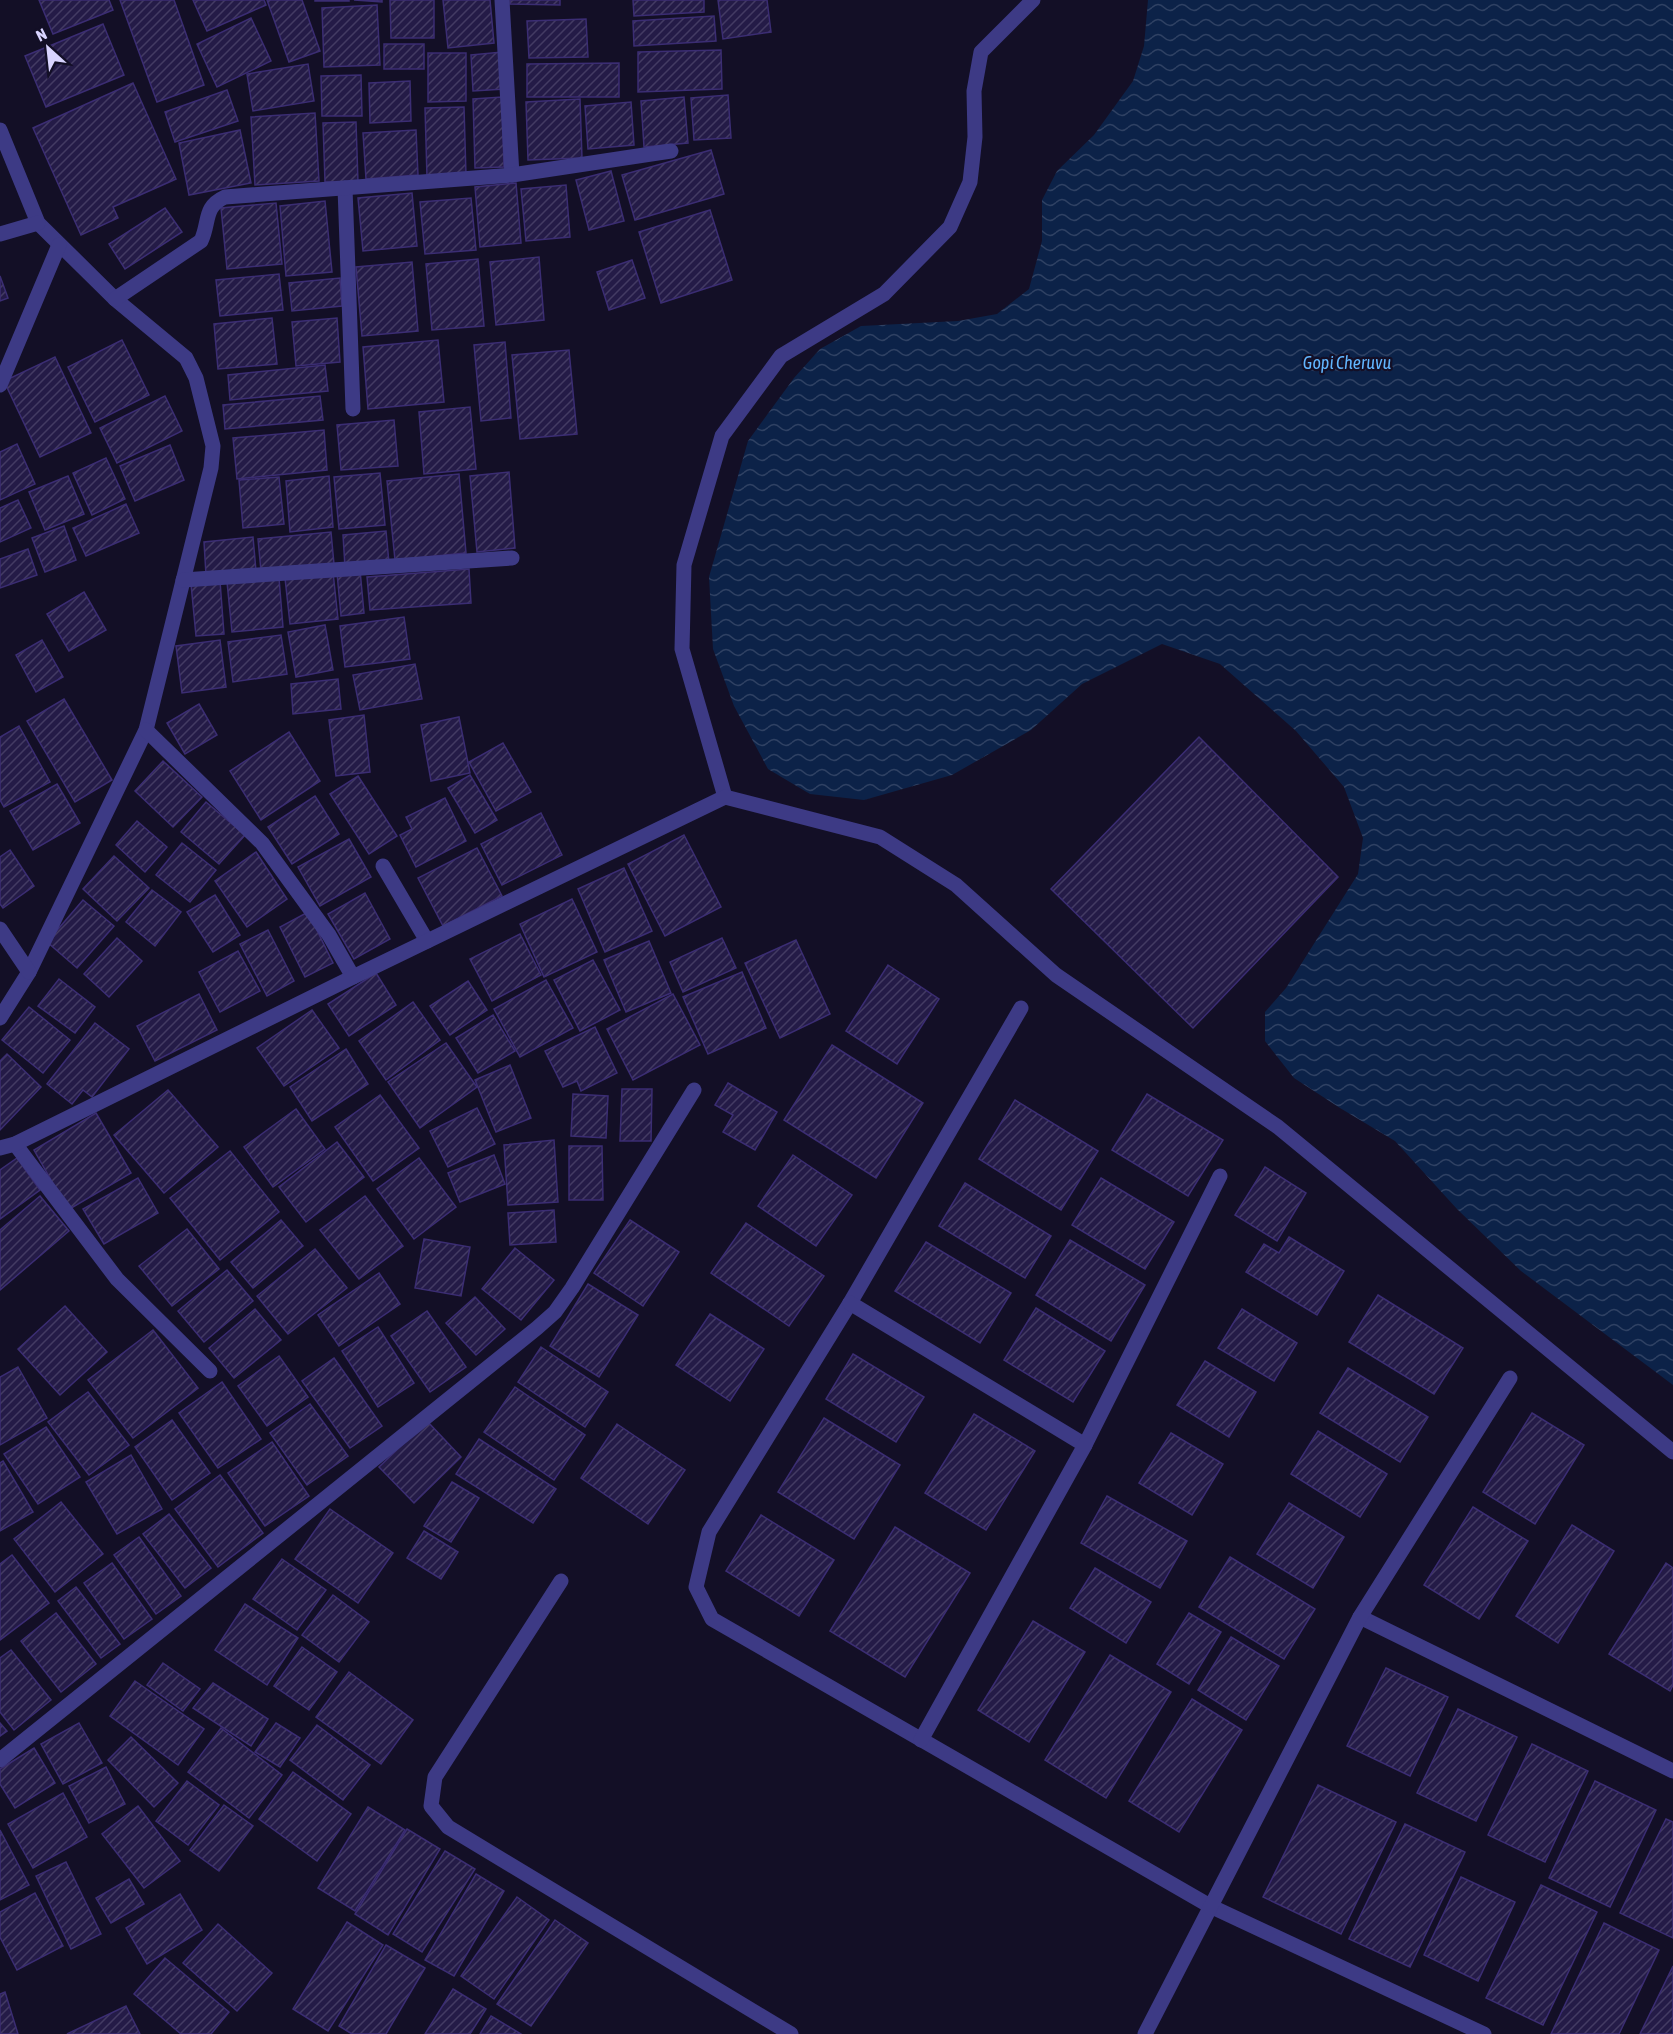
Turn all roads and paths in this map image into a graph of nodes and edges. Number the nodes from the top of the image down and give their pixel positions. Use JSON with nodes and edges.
{"nodes":[{"id":1,"x":502,"y":0,"type":"edge"},
{"id":2,"x":1033,"y":0,"type":"edge"},
{"id":3,"x":0,"y":130,"type":"edge"},
{"id":4,"x":671,"y":151,"type":"dead end"},
{"id":5,"x":512,"y":175,"type":"junction"},
{"id":6,"x":345,"y":189,"type":"junction"},
{"id":7,"x":38,"y":223,"type":"junction"},
{"id":8,"x":0,"y":234,"type":"edge"},
{"id":9,"x":59,"y":244,"type":"junction"},
{"id":10,"x":116,"y":299,"type":"junction"},
{"id":11,"x":0,"y":385,"type":"edge"},
{"id":12,"x":353,"y":409,"type":"dead end"},
{"id":13,"x":512,"y":558,"type":"dead end"},
{"id":14,"x":183,"y":580,"type":"junction"},
{"id":15,"x":146,"y":730,"type":"junction"},
{"id":16,"x":725,"y":797,"type":"junction"},
{"id":17,"x":383,"y":866,"type":"dead end"},
{"id":18,"x":0,"y":929,"type":"edge"},
{"id":19,"x":427,"y":941,"type":"junction"},
{"id":20,"x":29,"y":972,"type":"junction"},
{"id":21,"x":353,"y":977,"type":"junction"},
{"id":22,"x":1021,"y":1008,"type":"dead end"},
{"id":23,"x":0,"y":1018,"type":"edge"},
{"id":24,"x":694,"y":1090,"type":"dead end"},
{"id":25,"x":15,"y":1144,"type":"junction"},
{"id":26,"x":0,"y":1148,"type":"edge"},
{"id":27,"x":1220,"y":1176,"type":"dead end"},
{"id":28,"x":850,"y":1303,"type":"junction"},
{"id":29,"x":210,"y":1371,"type":"dead end"},
{"id":30,"x":1510,"y":1378,"type":"dead end"},
{"id":31,"x":1085,"y":1446,"type":"junction"},
{"id":32,"x":1673,"y":1452,"type":"edge"},
{"id":33,"x":561,"y":1581,"type":"dead end"},
{"id":34,"x":1360,"y":1617,"type":"junction"},
{"id":35,"x":921,"y":1740,"type":"junction"},
{"id":36,"x":0,"y":1760,"type":"edge"},
{"id":37,"x":1673,"y":1771,"type":"edge"},
{"id":38,"x":1210,"y":1906,"type":"junction"},
{"id":39,"x":791,"y":2034,"type":"edge"},
{"id":40,"x":1145,"y":2034,"type":"edge"},
{"id":41,"x":1484,"y":2034,"type":"edge"}],
"edges":[{"from":1,"to":5,"type":"street"},
{"from":2,"to":16,"type":"street"},
{"from":3,"to":7,"type":"street"},
{"from":4,"to":5,"type":"street"},
{"from":5,"to":6,"type":"street"},
{"from":6,"to":10,"type":"street"},
{"from":6,"to":12,"type":"street"},
{"from":7,"to":8,"type":"street"},
{"from":7,"to":9,"type":"street"},
{"from":9,"to":10,"type":"street"},
{"from":9,"to":11,"type":"street"},
{"from":10,"to":14,"type":"street"},
{"from":13,"to":14,"type":"street"},
{"from":14,"to":15,"type":"street"},
{"from":15,"to":20,"type":"street"},
{"from":15,"to":21,"type":"street"},
{"from":16,"to":19,"type":"street"},
{"from":16,"to":32,"type":"street"},
{"from":17,"to":19,"type":"street"},
{"from":18,"to":20,"type":"street"},
{"from":19,"to":21,"type":"street"},
{"from":20,"to":23,"type":"street"},
{"from":21,"to":25,"type":"street"},
{"from":22,"to":28,"type":"street"},
{"from":24,"to":36,"type":"street"},
{"from":25,"to":26,"type":"street"},
{"from":25,"to":29,"type":"street"},
{"from":27,"to":31,"type":"street"},
{"from":28,"to":31,"type":"street"},
{"from":28,"to":35,"type":"street"},
{"from":30,"to":34,"type":"street"},
{"from":31,"to":35,"type":"street"},
{"from":33,"to":39,"type":"street"},
{"from":34,"to":37,"type":"street"},
{"from":34,"to":38,"type":"street"},
{"from":35,"to":38,"type":"street"},
{"from":38,"to":40,"type":"street"},
{"from":38,"to":41,"type":"street"}]}
